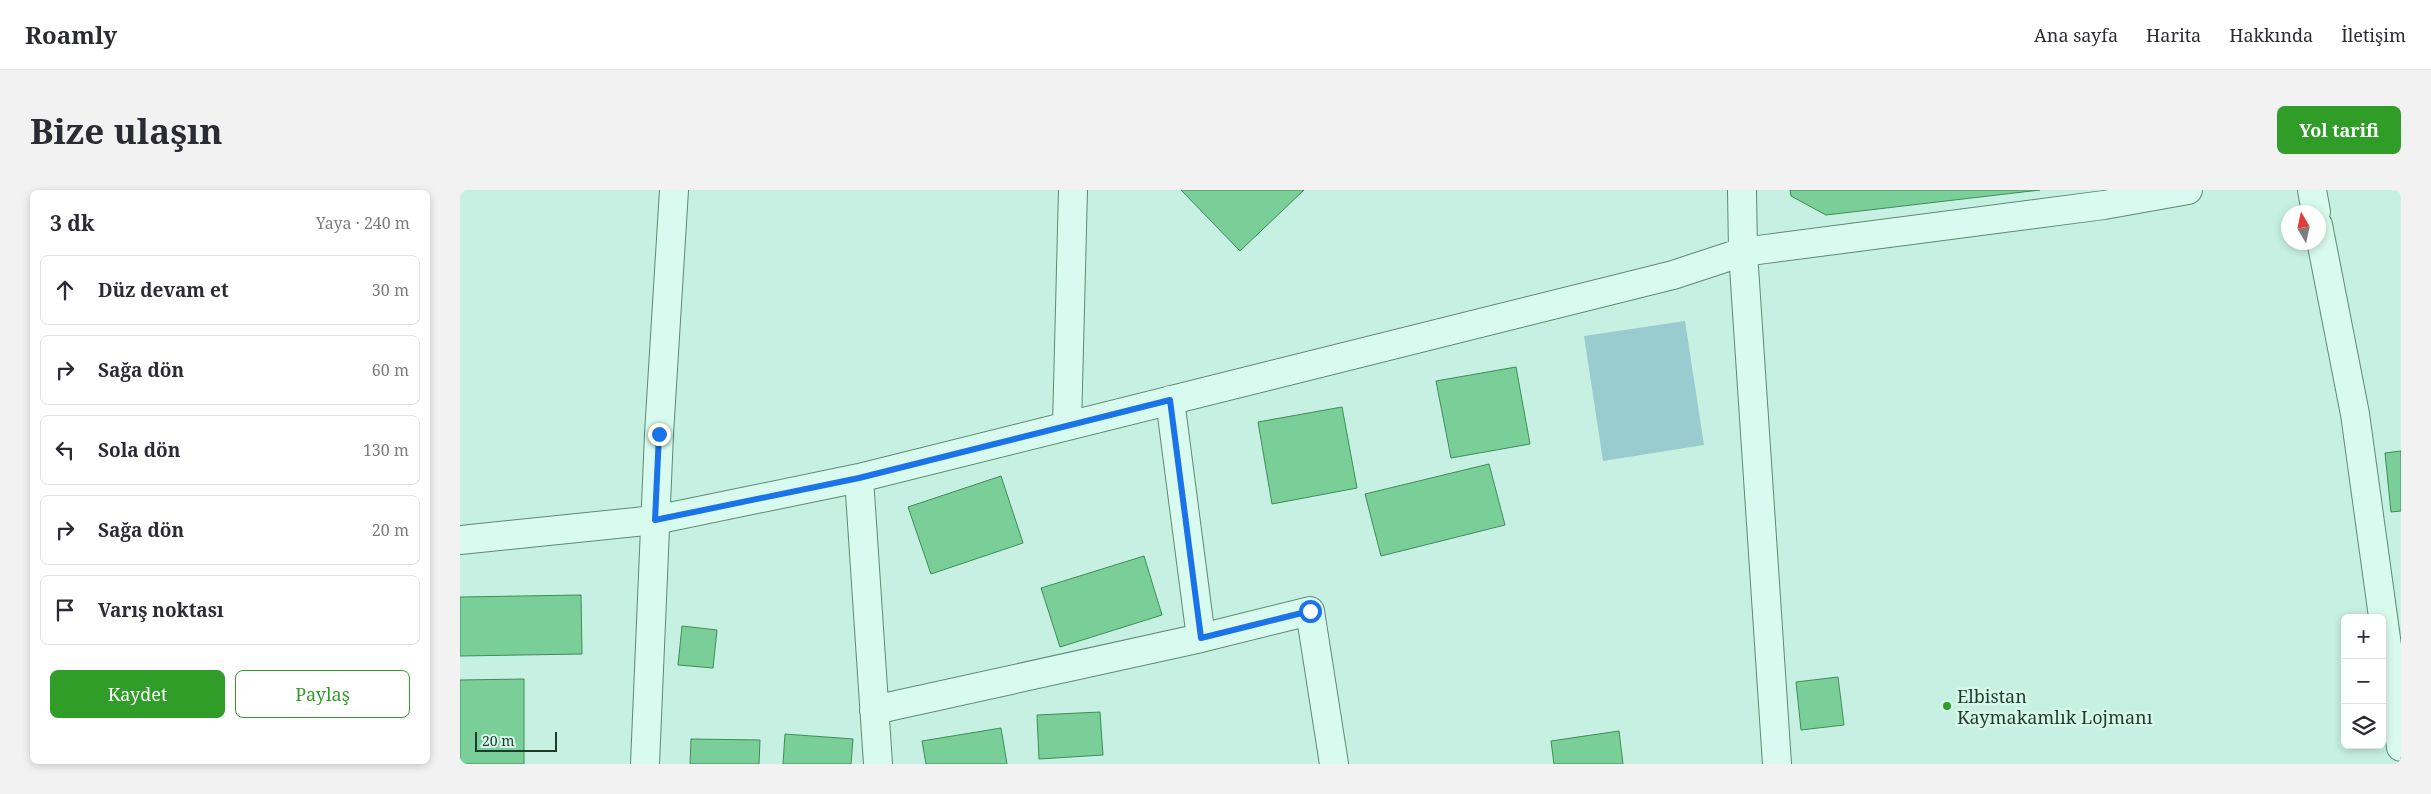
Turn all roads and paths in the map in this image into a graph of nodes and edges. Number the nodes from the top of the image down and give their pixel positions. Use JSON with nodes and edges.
{"nodes":[{"id":1,"x":674,"y":190,"type":"edge"},
{"id":2,"x":1073,"y":190,"type":"edge"},
{"id":3,"x":1742,"y":190,"type":"edge"},
{"id":4,"x":2188,"y":190,"type":"edge"},
{"id":5,"x":2312,"y":190,"type":"edge"},
{"id":6,"x":2315,"y":205,"type":"edge"},
{"id":7,"x":2323,"y":250,"type":"edge"},
{"id":8,"x":1743,"y":252,"type":"junction"},
{"id":9,"x":1170,"y":400,"type":"junction"},
{"id":10,"x":1067,"y":426,"type":"junction"},
{"id":11,"x":859,"y":478,"type":"junction"},
{"id":12,"x":655,"y":520,"type":"junction"},
{"id":13,"x":460,"y":540,"type":"edge"},
{"id":14,"x":1201,"y":638,"type":"junction"},
{"id":15,"x":874,"y":710,"type":"junction"},
{"id":16,"x":2401,"y":748,"type":"edge"},
{"id":17,"x":645,"y":764,"type":"edge"},
{"id":18,"x":878,"y":764,"type":"edge"},
{"id":19,"x":1334,"y":764,"type":"edge"},
{"id":20,"x":1777,"y":764,"type":"edge"}],
"edges":[{"from":1,"to":12,"type":"street"},
{"from":2,"to":10,"type":"street"},
{"from":3,"to":8,"type":"street"},
{"from":4,"to":8,"type":"street"},
{"from":5,"to":6,"type":"street"},
{"from":7,"to":16,"type":"street"},
{"from":8,"to":9,"type":"street"},
{"from":8,"to":20,"type":"street"},
{"from":9,"to":10,"type":"street"},
{"from":9,"to":14,"type":"street"},
{"from":10,"to":11,"type":"street"},
{"from":11,"to":12,"type":"street"},
{"from":11,"to":15,"type":"street"},
{"from":12,"to":13,"type":"street"},
{"from":12,"to":17,"type":"street"},
{"from":14,"to":15,"type":"street"},
{"from":14,"to":19,"type":"street"},
{"from":15,"to":18,"type":"street"}]}
